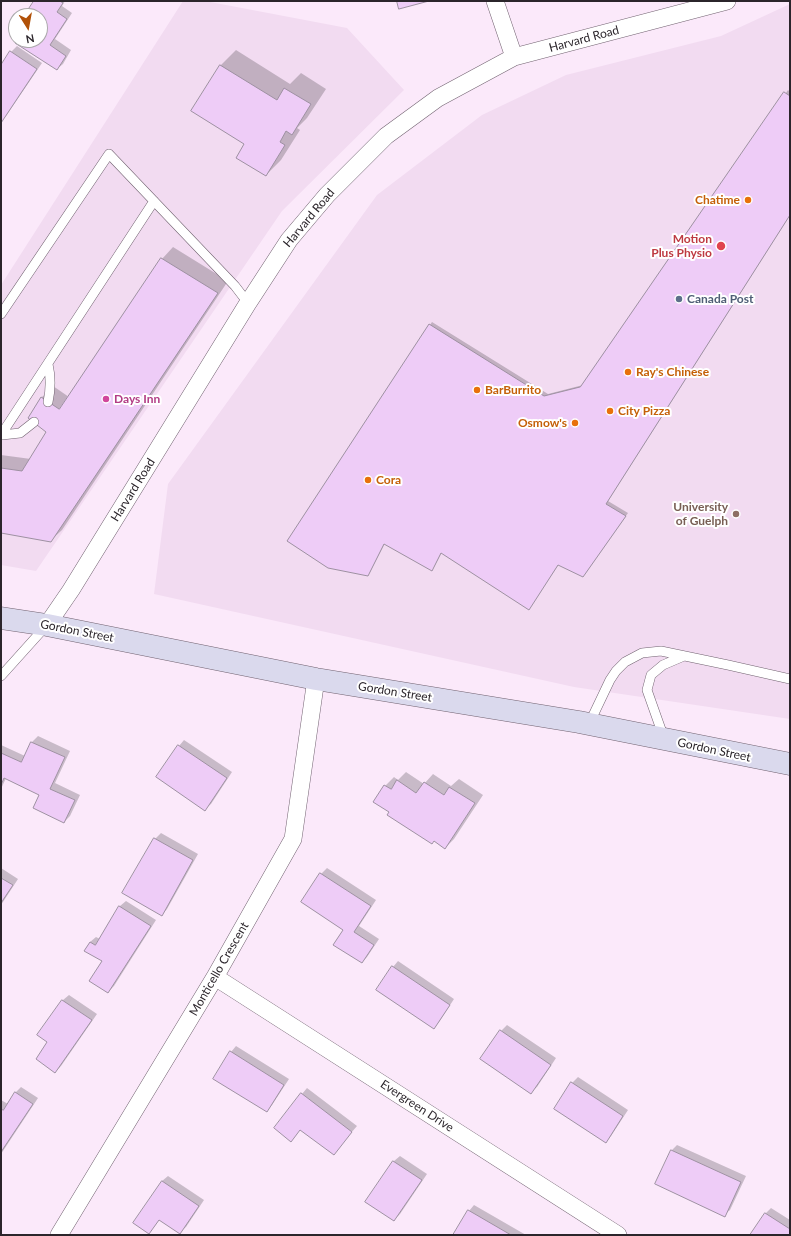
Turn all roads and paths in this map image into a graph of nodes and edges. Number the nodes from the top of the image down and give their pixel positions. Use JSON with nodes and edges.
{"nodes":[{"id":1,"x":495,"y":1,"type":"edge"},
{"id":2,"x":727,"y":1,"type":"edge"},
{"id":3,"x":514,"y":57,"type":"junction"},
{"id":4,"x":154,"y":201,"type":"junction"},
{"id":5,"x":248,"y":303,"type":"junction"},
{"id":6,"x":1,"y":314,"type":"edge"},
{"id":7,"x":48,"y":364,"type":"junction"},
{"id":8,"x":48,"y":402,"type":"dead end"},
{"id":9,"x":34,"y":422,"type":"dead end"},
{"id":10,"x":1,"y":435,"type":"edge"},
{"id":11,"x":1,"y":618,"type":"edge"},
{"id":12,"x":47,"y":625,"type":"junction"},
{"id":13,"x":684,"y":656,"type":"junction"},
{"id":14,"x":1,"y":676,"type":"edge"},
{"id":15,"x":316,"y":679,"type":"junction"},
{"id":16,"x":790,"y":679,"type":"edge"},
{"id":17,"x":589,"y":724,"type":"junction"},
{"id":18,"x":665,"y":740,"type":"junction"},
{"id":19,"x":790,"y":764,"type":"edge"},
{"id":20,"x":215,"y":977,"type":"junction"},
{"id":21,"x":59,"y":1235,"type":"edge"},
{"id":22,"x":618,"y":1235,"type":"edge"}],
"edges":[{"from":1,"to":3,"type":"street"},
{"from":2,"to":3,"type":"street","name":"Harvard Road"},
{"from":3,"to":5,"type":"street","name":"Harvard Road"},
{"from":4,"to":5,"type":"lane"},
{"from":4,"to":6,"type":"lane"},
{"from":4,"to":7,"type":"lane"},
{"from":5,"to":12,"type":"street","name":"Harvard Road"},
{"from":7,"to":8,"type":"lane"},
{"from":7,"to":10,"type":"lane"},
{"from":9,"to":10,"type":"lane"},
{"from":11,"to":12,"type":"main road","name":"Gordon Street"},
{"from":12,"to":14,"type":"lane"},
{"from":12,"to":15,"type":"main road","name":"Gordon Street"},
{"from":13,"to":16,"type":"lane"},
{"from":13,"to":17,"type":"lane"},
{"from":13,"to":18,"type":"lane"},
{"from":15,"to":17,"type":"main road","name":"Gordon Street"},
{"from":15,"to":20,"type":"street","name":"Monticello Crescent"},
{"from":17,"to":18,"type":"main road","name":"Gordon Street"},
{"from":18,"to":19,"type":"main road","name":"Gordon Street"},
{"from":20,"to":21,"type":"street","name":"Monticello Crescent"},
{"from":20,"to":22,"type":"street","name":"Evergreen Drive"}]}
